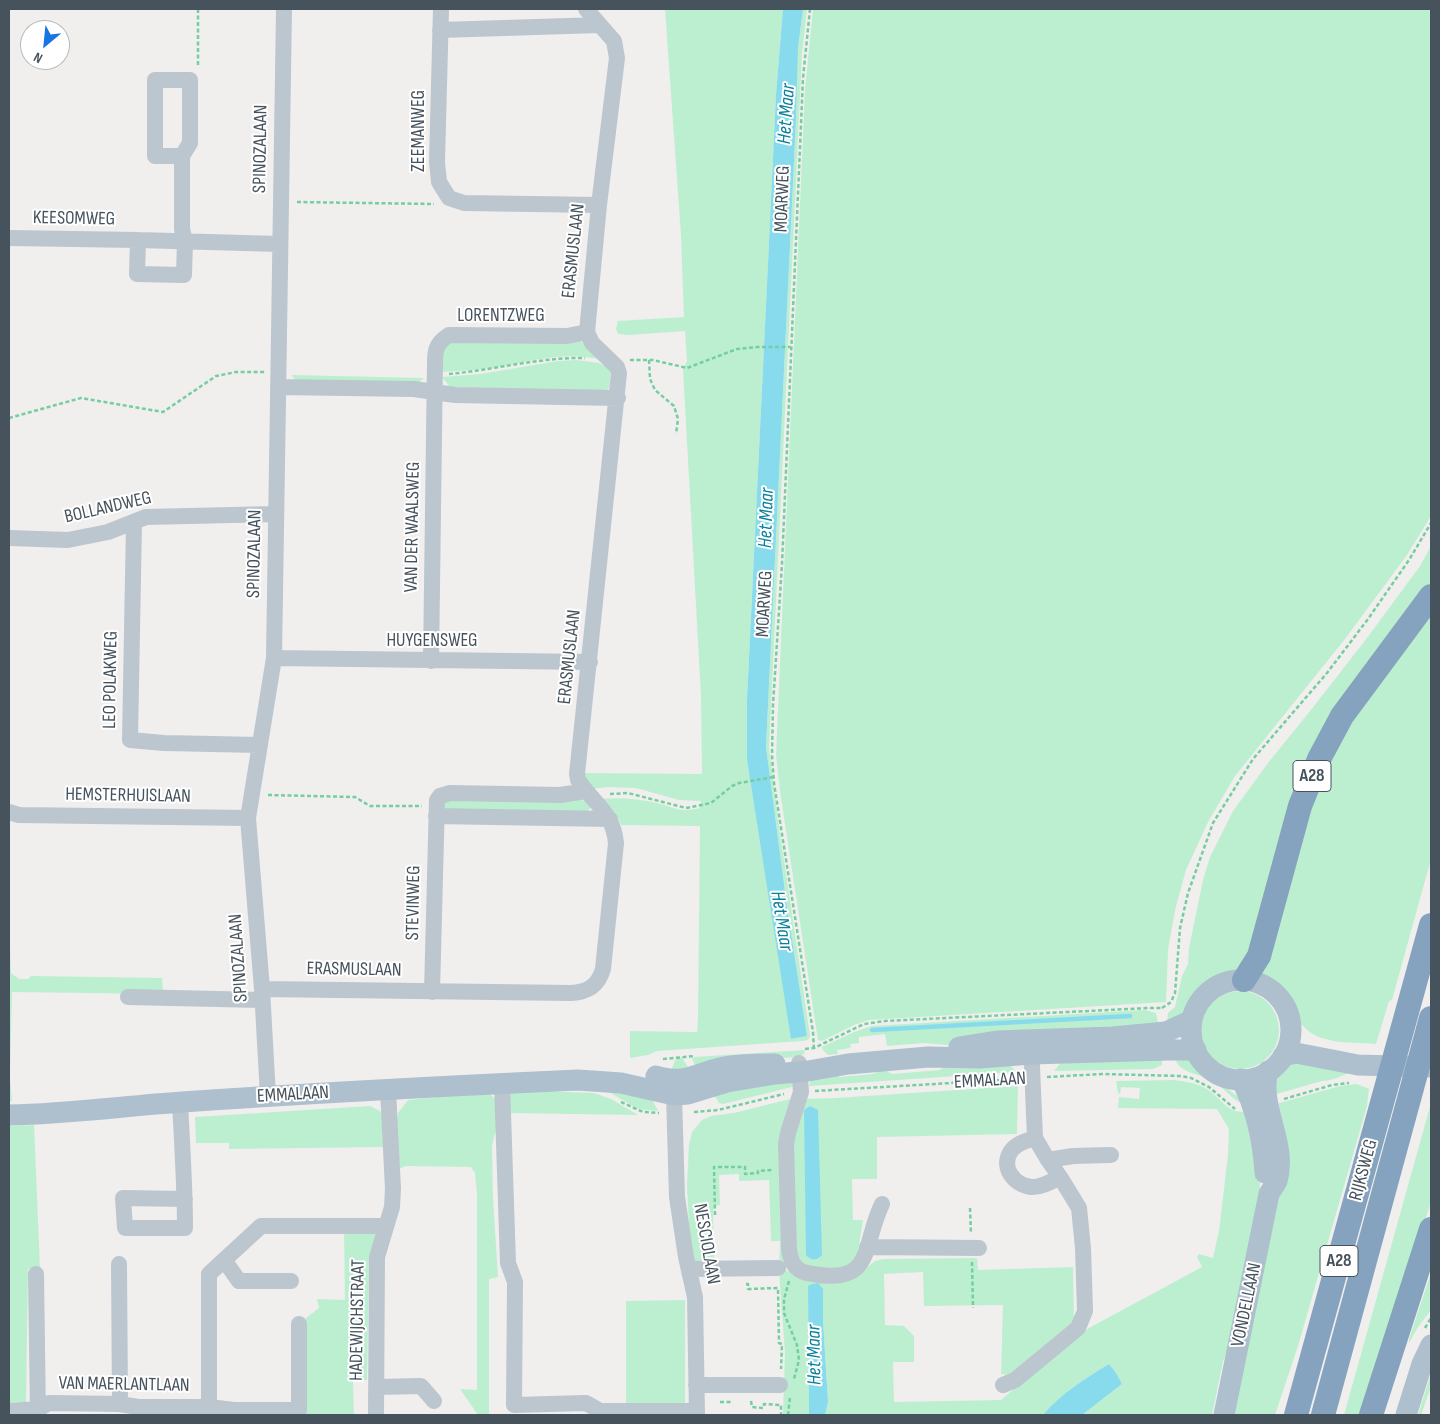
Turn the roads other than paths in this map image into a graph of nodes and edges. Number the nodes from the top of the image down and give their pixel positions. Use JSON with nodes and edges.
{"nodes":[{"id":1,"x":284,"y":9,"type":"edge"},
{"id":2,"x":441,"y":9,"type":"edge"},
{"id":3,"x":586,"y":9,"type":"edge"},
{"id":4,"x":600,"y":25,"type":"junction"},
{"id":5,"x":440,"y":30,"type":"junction"},
{"id":6,"x":182,"y":156,"type":"junction"},
{"id":7,"x":599,"y":205,"type":"junction"},
{"id":8,"x":9,"y":238,"type":"edge"},
{"id":9,"x":138,"y":240,"type":"junction"},
{"id":10,"x":185,"y":241,"type":"junction"},
{"id":11,"x":279,"y":244,"type":"junction"},
{"id":12,"x":587,"y":332,"type":"junction"},
{"id":13,"x":278,"y":380,"type":"junction"},
{"id":14,"x":435,"y":393,"type":"junction"},
{"id":15,"x":618,"y":398,"type":"junction"},
{"id":16,"x":275,"y":514,"type":"junction"},
{"id":17,"x":134,"y":522,"type":"junction"},
{"id":18,"x":9,"y":538,"type":"edge"},
{"id":19,"x":1431,"y":596,"type":"edge"},
{"id":20,"x":274,"y":658,"type":"junction"},
{"id":21,"x":431,"y":661,"type":"junction"},
{"id":22,"x":590,"y":662,"type":"junction"},
{"id":23,"x":260,"y":745,"type":"junction"},
{"id":24,"x":586,"y":791,"type":"junction"},
{"id":25,"x":436,"y":811,"type":"junction"},
{"id":26,"x":9,"y":812,"type":"edge"},
{"id":27,"x":248,"y":818,"type":"junction"},
{"id":28,"x":610,"y":819,"type":"junction"},
{"id":29,"x":1431,"y":925,"type":"edge"},
{"id":30,"x":1244,"y":980,"type":"junction"},
{"id":31,"x":432,"y":992,"type":"junction"},
{"id":32,"x":262,"y":994,"type":"junction"},
{"id":33,"x":128,"y":997,"type":"dead end"},
{"id":34,"x":1431,"y":1018,"type":"edge"},
{"id":35,"x":1192,"y":1020,"type":"junction"},
{"id":36,"x":1291,"y":1029,"type":"junction"},
{"id":37,"x":1031,"y":1047,"type":"junction"},
{"id":38,"x":1196,"y":1050,"type":"junction"},
{"id":39,"x":1431,"y":1053,"type":"edge"},
{"id":40,"x":1283,"y":1056,"type":"junction"},
{"id":41,"x":1431,"y":1067,"type":"edge"},
{"id":42,"x":1268,"y":1071,"type":"junction"},
{"id":43,"x":800,"y":1075,"type":"junction"},
{"id":44,"x":1241,"y":1079,"type":"junction"},
{"id":45,"x":502,"y":1084,"type":"junction"},
{"id":46,"x":676,"y":1088,"type":"junction"},
{"id":47,"x":388,"y":1090,"type":"junction"},
{"id":48,"x":268,"y":1096,"type":"junction"},
{"id":49,"x":180,"y":1102,"type":"junction"},
{"id":50,"x":1261,"y":1105,"type":"junction"},
{"id":51,"x":9,"y":1115,"type":"edge"},
{"id":52,"x":1035,"y":1138,"type":"junction"},
{"id":53,"x":1111,"y":1156,"type":"dead end"},
{"id":54,"x":1048,"y":1160,"type":"junction"},
{"id":55,"x":1060,"y":1177,"type":"junction"},
{"id":56,"x":185,"y":1199,"type":"dead end"},
{"id":57,"x":882,"y":1204,"type":"dead end"},
{"id":58,"x":386,"y":1226,"type":"junction"},
{"id":59,"x":1431,"y":1228,"type":"edge"},
{"id":60,"x":867,"y":1247,"type":"junction"},
{"id":61,"x":979,"y":1248,"type":"dead end"},
{"id":62,"x":1431,"y":1254,"type":"edge"},
{"id":63,"x":224,"y":1260,"type":"junction"},
{"id":64,"x":119,"y":1264,"type":"dead end"},
{"id":65,"x":778,"y":1268,"type":"dead end"},
{"id":66,"x":689,"y":1270,"type":"junction"},
{"id":67,"x":36,"y":1274,"type":"dead end"},
{"id":68,"x":291,"y":1281,"type":"dead end"},
{"id":69,"x":299,"y":1324,"type":"dead end"},
{"id":70,"x":1431,"y":1345,"type":"edge"},
{"id":71,"x":696,"y":1385,"type":"junction"},
{"id":72,"x":1002,"y":1385,"type":"dead end"},
{"id":73,"x":377,"y":1387,"type":"junction"},
{"id":74,"x":786,"y":1387,"type":"road end"},
{"id":75,"x":434,"y":1401,"type":"dead end"},
{"id":76,"x":120,"y":1404,"type":"junction"},
{"id":77,"x":209,"y":1407,"type":"junction"},
{"id":78,"x":9,"y":1412,"type":"edge"},
{"id":79,"x":38,"y":1412,"type":"edge"},
{"id":80,"x":234,"y":1412,"type":"edge"},
{"id":81,"x":697,"y":1413,"type":"edge"},
{"id":82,"x":376,"y":1415,"type":"edge"},
{"id":83,"x":1224,"y":1415,"type":"edge"},
{"id":84,"x":1296,"y":1415,"type":"edge"},
{"id":85,"x":1323,"y":1415,"type":"edge"},
{"id":86,"x":1371,"y":1415,"type":"edge"},
{"id":87,"x":1380,"y":1415,"type":"edge"},
{"id":88,"x":1406,"y":1415,"type":"edge"}],
"edges":[{"from":1,"to":11,"type":"street","name":"SPINOZALAAN"},
{"from":2,"to":5,"type":"street","name":"ZEEMANWEG"},
{"from":3,"to":4,"type":"street","name":"ERASMUSLAAN"},
{"from":4,"to":5,"type":"street"},
{"from":4,"to":7,"type":"street","name":"ERASMUSLAAN"},
{"from":5,"to":7,"type":"street","name":"ZEEMANWEG"},
{"from":6,"to":6,"type":"street"},
{"from":6,"to":10,"type":"street"},
{"from":7,"to":12,"type":"street","name":"ERASMUSLAAN"},
{"from":8,"to":9,"type":"street","name":"KEESOMWEG"},
{"from":9,"to":10,"type":"street","name":"KEESOMWEG"},
{"from":9,"to":10,"type":"street","name":"KEESOMWEG"},
{"from":10,"to":11,"type":"street","name":"KEESOMWEG"},
{"from":11,"to":13,"type":"street","name":"SPINOZALAAN"},
{"from":12,"to":14,"type":"street","name":"LORENTZWEG"},
{"from":12,"to":15,"type":"street","name":"ERASMUSLAAN"},
{"from":13,"to":14,"type":"street"},
{"from":13,"to":16,"type":"street","name":"SPINOZALAAN"},
{"from":14,"to":15,"type":"street"},
{"from":14,"to":21,"type":"street","name":"VAN DER WAALSWEG"},
{"from":15,"to":22,"type":"street","name":"ERASMUSLAAN"},
{"from":16,"to":17,"type":"street","name":"BOLLANDWEG"},
{"from":16,"to":20,"type":"street","name":"SPINOZALAAN"},
{"from":17,"to":18,"type":"street","name":"BOLLANDWEG"},
{"from":17,"to":23,"type":"street","name":"LEO POLAKWEG"},
{"from":19,"to":30,"type":"highway","number":"A28"},
{"from":20,"to":21,"type":"street","name":"HUYGENSWEG"},
{"from":20,"to":23,"type":"street","name":"SPINOZALAAN"},
{"from":21,"to":22,"type":"street","name":"HUYGENSWEG"},
{"from":22,"to":24,"type":"street","name":"ERASMUSLAAN"},
{"from":23,"to":27,"type":"street","name":"SPINOZALAAN"},
{"from":24,"to":25,"type":"street"},
{"from":24,"to":28,"type":"street","name":"ERASMUSLAAN"},
{"from":25,"to":28,"type":"street"},
{"from":25,"to":31,"type":"street","name":"STEVINWEG"},
{"from":26,"to":27,"type":"street","name":"HEMSTERHUISLAAN"},
{"from":27,"to":32,"type":"street","name":"SPINOZALAAN"},
{"from":28,"to":31,"type":"street","name":"ERASMUSLAAN"},
{"from":29,"to":84,"type":"highway","name":"RIJKSWEG","number":"A28"},
{"from":30,"to":35,"type":"main road"},
{"from":30,"to":36,"type":"main road"},
{"from":31,"to":32,"type":"street","name":"ERASMUSLAAN"},
{"from":32,"to":33,"type":"street","name":"ERASMUSLAAN"},
{"from":32,"to":48,"type":"street","name":"SPINOZALAAN"},
{"from":34,"to":85,"type":"highway","name":"RIJKSWEG","number":"A28"},
{"from":35,"to":37,"type":"main road","name":"EMMALAAN"},
{"from":35,"to":38,"type":"main road"},
{"from":36,"to":39,"type":"main road"},
{"from":36,"to":40,"type":"main road"},
{"from":37,"to":38,"type":"main road","name":"EMMALAAN"},
{"from":37,"to":43,"type":"main road","name":"EMMALAAN"},
{"from":37,"to":52,"type":"street"},
{"from":38,"to":44,"type":"main road"},
{"from":40,"to":41,"type":"main road"},
{"from":40,"to":42,"type":"main road"},
{"from":42,"to":44,"type":"main road"},
{"from":42,"to":50,"type":"main road","name":"VONDELLAAN"},
{"from":43,"to":46,"type":"main road","name":"EMMALAAN"},
{"from":43,"to":60,"type":"street"},
{"from":44,"to":50,"type":"main road","name":"VONDELLAAN"},
{"from":45,"to":46,"type":"main road","name":"EMMALAAN"},
{"from":45,"to":47,"type":"main road","name":"EMMALAAN"},
{"from":45,"to":81,"type":"street"},
{"from":46,"to":66,"type":"street","name":"NESCIOLAAN"},
{"from":47,"to":48,"type":"main road","name":"EMMALAAN"},
{"from":47,"to":58,"type":"street","name":"HADEWIJCHSTRAAT"},
{"from":48,"to":49,"type":"main road","name":"EMMALAAN"},
{"from":49,"to":51,"type":"main road","name":"EMMALAAN"},
{"from":49,"to":56,"type":"street"},
{"from":50,"to":83,"type":"main road","name":"VONDELLAAN"},
{"from":52,"to":54,"type":"street"},
{"from":52,"to":55,"type":"street"},
{"from":53,"to":54,"type":"street"},
{"from":54,"to":55,"type":"street"},
{"from":55,"to":72,"type":"street"},
{"from":57,"to":60,"type":"street"},
{"from":58,"to":63,"type":"street","name":"VAN MAERLANTLAAN"},
{"from":58,"to":73,"type":"street","name":"HADEWIJCHSTRAAT"},
{"from":59,"to":86,"type":"highway"},
{"from":60,"to":61,"type":"street"},
{"from":62,"to":87,"type":"street"},
{"from":63,"to":68,"type":"street"},
{"from":63,"to":77,"type":"street","name":"VAN MAERLANTLAAN"},
{"from":64,"to":76,"type":"street"},
{"from":65,"to":66,"type":"street"},
{"from":66,"to":71,"type":"street","name":"NESCIOLAAN"},
{"from":67,"to":79,"type":"street"},
{"from":69,"to":80,"type":"street","name":"VAN MAERLANTLAAN"},
{"from":70,"to":88,"type":"main road"},
{"from":71,"to":74,"type":"street"},
{"from":71,"to":81,"type":"street","name":"NESCIOLAAN"},
{"from":73,"to":75,"type":"street"},
{"from":73,"to":82,"type":"street","name":"HADEWIJCHSTRAAT"},
{"from":76,"to":77,"type":"street","name":"VAN MAERLANTLAAN"},
{"from":76,"to":79,"type":"street","name":"VAN MAERLANTLAAN"},
{"from":77,"to":80,"type":"street","name":"VAN MAERLANTLAAN"},
{"from":78,"to":79,"type":"street","name":"VAN MAERLANTLAAN"}]}
